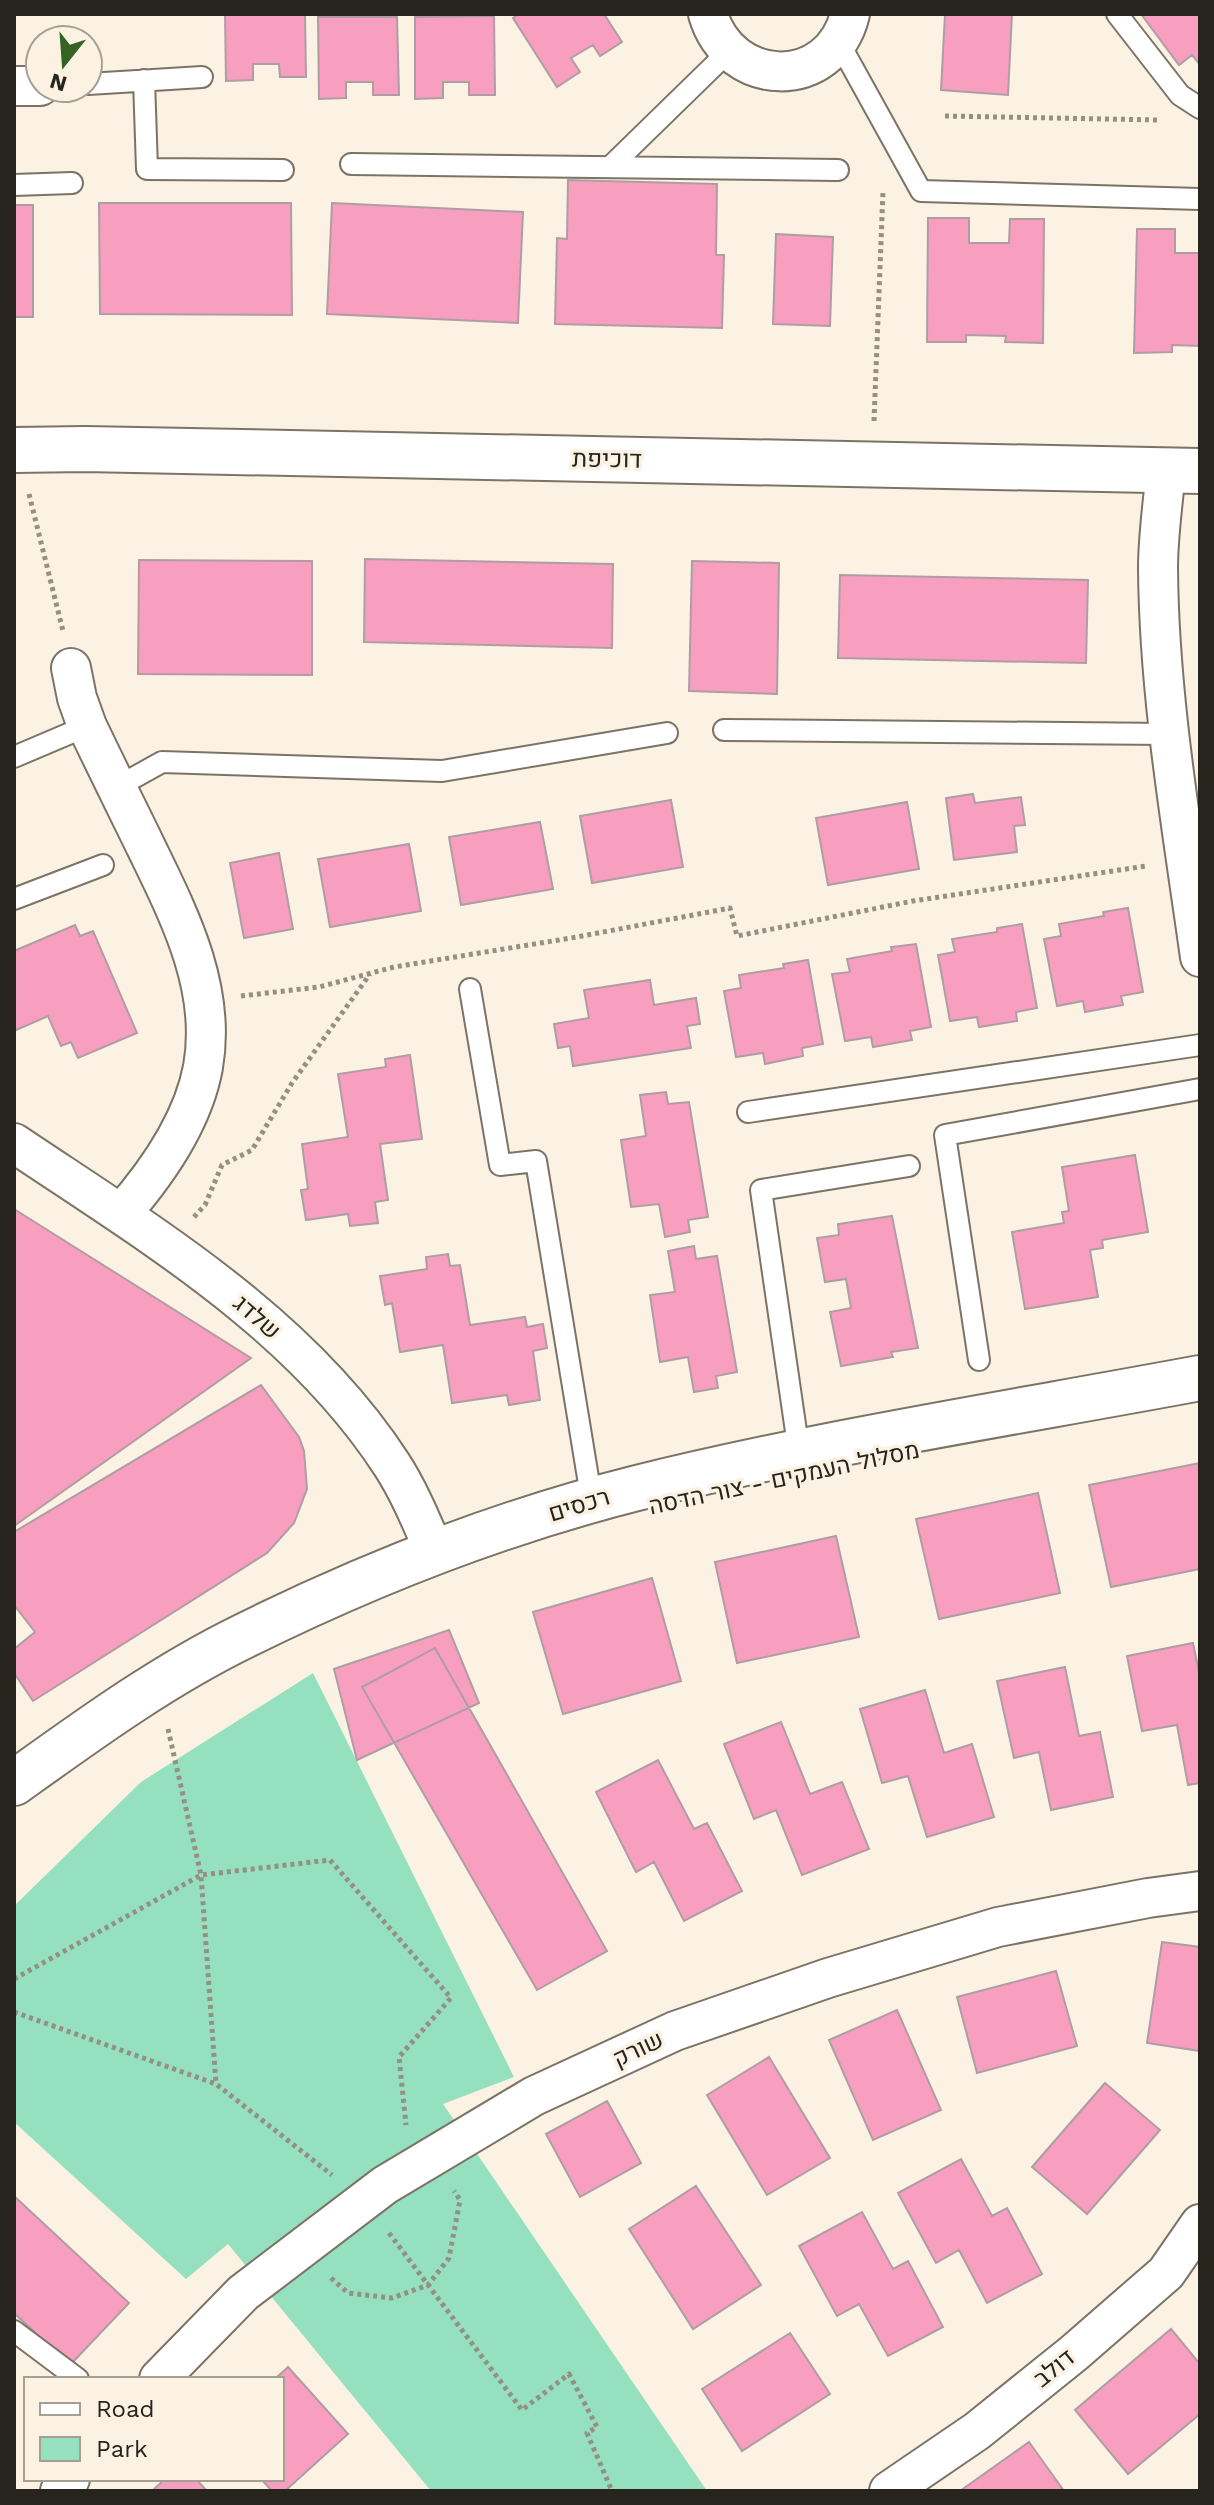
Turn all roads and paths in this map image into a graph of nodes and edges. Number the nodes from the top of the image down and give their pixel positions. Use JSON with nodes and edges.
{"nodes":[{"id":1,"x":708,"y":14,"type":"edge"},
{"id":2,"x":1117,"y":14,"type":"edge"},
{"id":3,"x":844,"y":28,"type":"edge"},
{"id":4,"x":729,"y":51,"type":"junction"},
{"id":5,"x":202,"y":77,"type":"dead end"},
{"id":6,"x":144,"y":80,"type":"junction"},
{"id":7,"x":104,"y":83,"type":"edge"},
{"id":8,"x":1200,"y":108,"type":"edge"},
{"id":9,"x":945,"y":116,"type":"dead end"},
{"id":10,"x":1168,"y":120,"type":"dead end"},
{"id":11,"x":351,"y":164,"type":"dead end"},
{"id":12,"x":610,"y":167,"type":"junction"},
{"id":13,"x":283,"y":170,"type":"dead end"},
{"id":14,"x":838,"y":170,"type":"dead end"},
{"id":15,"x":72,"y":183,"type":"dead end"},
{"id":16,"x":14,"y":185,"type":"edge"},
{"id":17,"x":883,"y":185,"type":"dead end"},
{"id":18,"x":1200,"y":199,"type":"edge"},
{"id":19,"x":18,"y":450,"type":"edge"},
{"id":20,"x":872,"y":464,"type":"junction"},
{"id":21,"x":1183,"y":471,"type":"edge"},
{"id":22,"x":71,"y":668,"type":"joint"},
{"id":23,"x":87,"y":726,"type":"junction"},
{"id":24,"x":724,"y":730,"type":"dead end"},
{"id":25,"x":667,"y":733,"type":"dead end"},
{"id":26,"x":1169,"y":734,"type":"junction"},
{"id":27,"x":14,"y":757,"type":"edge"},
{"id":28,"x":117,"y":787,"type":"junction"},
{"id":29,"x":1190,"y":850,"type":"edge"},
{"id":30,"x":103,"y":865,"type":"dead end"},
{"id":31,"x":14,"y":899,"type":"edge"},
{"id":32,"x":1200,"y":957,"type":"edge"},
{"id":33,"x":370,"y":973,"type":"junction"},
{"id":34,"x":470,"y":989,"type":"dead end"},
{"id":35,"x":204,"y":1001,"type":"junction"},
{"id":36,"x":1200,"y":1045,"type":"edge"},
{"id":37,"x":1200,"y":1089,"type":"edge"},
{"id":38,"x":748,"y":1112,"type":"dead end"},
{"id":39,"x":14,"y":1143,"type":"edge"},
{"id":40,"x":909,"y":1166,"type":"dead end"},
{"id":41,"x":121,"y":1214,"type":"junction"},
{"id":42,"x":168,"y":1246,"type":"junction"},
{"id":43,"x":979,"y":1360,"type":"dead end"},
{"id":44,"x":1200,"y":1378,"type":"edge"},
{"id":45,"x":799,"y":1452,"type":"junction"},
{"id":46,"x":592,"y":1502,"type":"junction"},
{"id":47,"x":435,"y":1553,"type":"junction"},
{"id":48,"x":156,"y":1730,"type":"dead end"},
{"id":49,"x":14,"y":1783,"type":"edge"},
{"id":50,"x":201,"y":1875,"type":"junction"},
{"id":51,"x":1200,"y":1891,"type":"edge"},
{"id":52,"x":14,"y":1979,"type":"edge"},
{"id":53,"x":216,"y":2084,"type":"dead end"},
{"id":54,"x":429,"y":2156,"type":"junction"},
{"id":55,"x":1200,"y":2224,"type":"edge"},
{"id":56,"x":300,"y":2249,"type":"junction"},
{"id":57,"x":14,"y":2331,"type":"edge"},
{"id":58,"x":75,"y":2377,"type":"edge"},
{"id":59,"x":161,"y":2377,"type":"edge"},
{"id":60,"x":889,"y":2491,"type":"edge"}],
"edges":[{"from":1,"to":4,"type":"street"},
{"from":2,"to":8,"type":"lane"},
{"from":3,"to":4,"type":"street"},
{"from":3,"to":18,"type":"lane"},
{"from":4,"to":12,"type":"lane"},
{"from":5,"to":6,"type":"lane"},
{"from":6,"to":7,"type":"lane"},
{"from":6,"to":13,"type":"lane"},
{"from":9,"to":10,"type":"path"},
{"from":11,"to":12,"type":"lane"},
{"from":12,"to":14,"type":"lane"},
{"from":15,"to":16,"type":"lane"},
{"from":17,"to":20,"type":"path"},
{"from":19,"to":20,"type":"street","name":"דוכיפת"},
{"from":19,"to":22,"type":"path"},
{"from":20,"to":21,"type":"street","name":"דוכיפת"},
{"from":21,"to":26,"type":"street"},
{"from":22,"to":23,"type":"street"},
{"from":23,"to":27,"type":"lane"},
{"from":23,"to":28,"type":"street"},
{"from":24,"to":26,"type":"lane"},
{"from":25,"to":28,"type":"lane"},
{"from":26,"to":29,"type":"street"},
{"from":28,"to":35,"type":"street"},
{"from":29,"to":32,"type":"street"},
{"from":29,"to":33,"type":"path"},
{"from":30,"to":31,"type":"lane"},
{"from":33,"to":35,"type":"path"},
{"from":33,"to":42,"type":"path"},
{"from":34,"to":46,"type":"lane"},
{"from":35,"to":41,"type":"street"},
{"from":36,"to":38,"type":"lane"},
{"from":37,"to":43,"type":"lane"},
{"from":39,"to":41,"type":"street","name":"שלדג"},
{"from":40,"to":45,"type":"lane"},
{"from":41,"to":42,"type":"street","name":"שלדג"},
{"from":42,"to":47,"type":"street","name":"שלדג"},
{"from":44,"to":45,"type":"street","name":"רכסים"},
{"from":45,"to":46,"type":"street","name":"רכסים"},
{"from":46,"to":47,"type":"street","name":"רכסים"},
{"from":47,"to":49,"type":"street","name":"רכסים"},
{"from":48,"to":50,"type":"path"},
{"from":50,"to":52,"type":"path"},
{"from":50,"to":53,"type":"path"},
{"from":50,"to":54,"type":"path"},
{"from":51,"to":54,"type":"street","name":"שורק"},
{"from":54,"to":56,"type":"street","name":"שורק"},
{"from":54,"to":56,"type":"path"},
{"from":55,"to":60,"type":"street","name":"דולב"},
{"from":56,"to":59,"type":"street","name":"שורק"},
{"from":57,"to":58,"type":"lane"}]}
